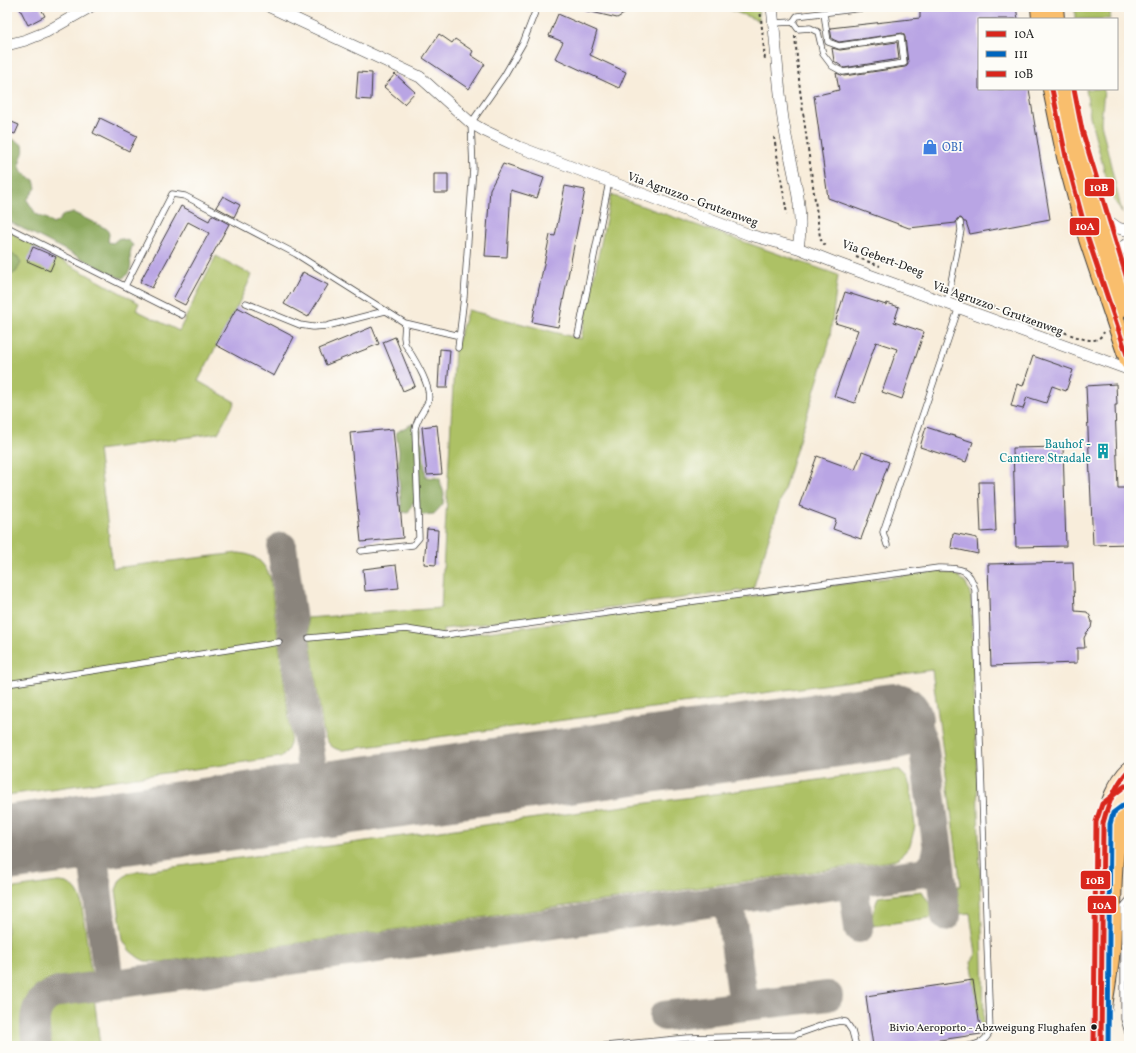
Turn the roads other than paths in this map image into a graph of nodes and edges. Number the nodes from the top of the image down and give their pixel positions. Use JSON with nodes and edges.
{"nodes":[{"id":1,"x":90,"y":7,"type":"edge"},
{"id":2,"x":270,"y":7,"type":"edge"},
{"id":3,"x":537,"y":7,"type":"edge"},
{"id":4,"x":772,"y":7,"type":"edge"},
{"id":5,"x":871,"y":7,"type":"edge"},
{"id":6,"x":1040,"y":7,"type":"edge"},
{"id":7,"x":1054,"y":7,"type":"edge"},
{"id":8,"x":1060,"y":7,"type":"edge"},
{"id":9,"x":824,"y":12,"type":"junction"},
{"id":10,"x":1041,"y":18,"type":"edge"},
{"id":11,"x":1055,"y":18,"type":"edge"},
{"id":12,"x":1060,"y":18,"type":"edge"},
{"id":13,"x":793,"y":22,"type":"junction"},
{"id":14,"x":774,"y":23,"type":"junction"},
{"id":15,"x":7,"y":45,"type":"edge"},
{"id":16,"x":1052,"y":90,"type":"edge"},
{"id":17,"x":1067,"y":90,"type":"edge"},
{"id":18,"x":471,"y":123,"type":"junction"},
{"id":19,"x":609,"y":182,"type":"junction"},
{"id":20,"x":1099,"y":214,"type":"junction"},
{"id":21,"x":960,"y":222,"type":"dead end"},
{"id":22,"x":7,"y":227,"type":"edge"},
{"id":23,"x":1129,"y":231,"type":"edge"},
{"id":24,"x":1129,"y":243,"type":"edge"},
{"id":25,"x":798,"y":248,"type":"junction"},
{"id":26,"x":1114,"y":262,"type":"junction"},
{"id":27,"x":125,"y":286,"type":"junction"},
{"id":28,"x":246,"y":303,"type":"dead end"},
{"id":29,"x":947,"y":303,"type":"junction"},
{"id":30,"x":959,"y":307,"type":"junction"},
{"id":31,"x":1129,"y":308,"type":"edge"},
{"id":32,"x":385,"y":311,"type":"junction"},
{"id":33,"x":182,"y":315,"type":"dead end"},
{"id":34,"x":405,"y":324,"type":"junction"},
{"id":35,"x":578,"y":335,"type":"dead end"},
{"id":36,"x":460,"y":336,"type":"junction"},
{"id":37,"x":458,"y":348,"type":"dead end"},
{"id":38,"x":1129,"y":361,"type":"edge"},
{"id":39,"x":1129,"y":367,"type":"edge"},
{"id":40,"x":887,"y":545,"type":"dead end"},
{"id":41,"x":361,"y":551,"type":"dead end"},
{"id":42,"x":309,"y":638,"type":"dead end"},
{"id":43,"x":279,"y":642,"type":"dead end"},
{"id":44,"x":7,"y":684,"type":"edge"},
{"id":45,"x":1129,"y":770,"type":"edge"},
{"id":46,"x":1129,"y":792,"type":"edge"},
{"id":47,"x":1107,"y":809,"type":"junction"},
{"id":48,"x":1129,"y":809,"type":"edge"},
{"id":49,"x":1129,"y":900,"type":"edge"},
{"id":50,"x":1100,"y":1024,"type":"junction"},
{"id":51,"x":1129,"y":1036,"type":"edge"},
{"id":52,"x":605,"y":1046,"type":"edge"},
{"id":53,"x":856,"y":1046,"type":"edge"},
{"id":54,"x":969,"y":1046,"type":"edge"},
{"id":55,"x":1101,"y":1046,"type":"edge"}],
"edges":[{"from":1,"to":15,"type":"street"},
{"from":2,"to":18,"type":"street","name":"Via Agruzzo - Grutzenweg"},
{"from":3,"to":18,"type":"lane"},
{"from":4,"to":14,"type":"street"},
{"from":5,"to":9,"type":"lane"},
{"from":6,"to":10,"type":"main road"},
{"from":7,"to":11,"type":"main road"},
{"from":8,"to":12,"type":"main road"},
{"from":9,"to":13,"type":"lane"},
{"from":9,"to":13,"type":"lane"},
{"from":13,"to":14,"type":"lane"},
{"from":14,"to":25,"type":"street"},
{"from":16,"to":38,"type":"main road"},
{"from":17,"to":20,"type":"main road"},
{"from":18,"to":19,"type":"street","name":"Via Agruzzo - Grutzenweg"},
{"from":18,"to":36,"type":"lane"},
{"from":19,"to":25,"type":"street","name":"Via Agruzzo - Grutzenweg"},
{"from":19,"to":35,"type":"lane"},
{"from":20,"to":23,"type":"street"},
{"from":20,"to":26,"type":"main road"},
{"from":21,"to":29,"type":"lane"},
{"from":22,"to":27,"type":"lane"},
{"from":24,"to":26,"type":"street"},
{"from":25,"to":29,"type":"street","name":"Via Agruzzo - Grutzenweg"},
{"from":26,"to":31,"type":"main road"},
{"from":27,"to":32,"type":"lane"},
{"from":27,"to":33,"type":"lane"},
{"from":28,"to":32,"type":"lane"},
{"from":29,"to":30,"type":"street","name":"Via Agruzzo - Grutzenweg"},
{"from":30,"to":39,"type":"street","name":"Via Agruzzo - Grutzenweg"},
{"from":30,"to":40,"type":"lane"},
{"from":32,"to":34,"type":"lane"},
{"from":34,"to":36,"type":"lane"},
{"from":34,"to":41,"type":"lane"},
{"from":36,"to":37,"type":"lane"},
{"from":42,"to":54,"type":"lane"},
{"from":43,"to":44,"type":"lane"},
{"from":45,"to":47,"type":"street"},
{"from":46,"to":47,"type":"street"},
{"from":47,"to":50,"type":"street"},
{"from":48,"to":50,"type":"main road"},
{"from":49,"to":51,"type":"lane"},
{"from":50,"to":55,"type":"street"},
{"from":52,"to":53,"type":"lane"}]}
